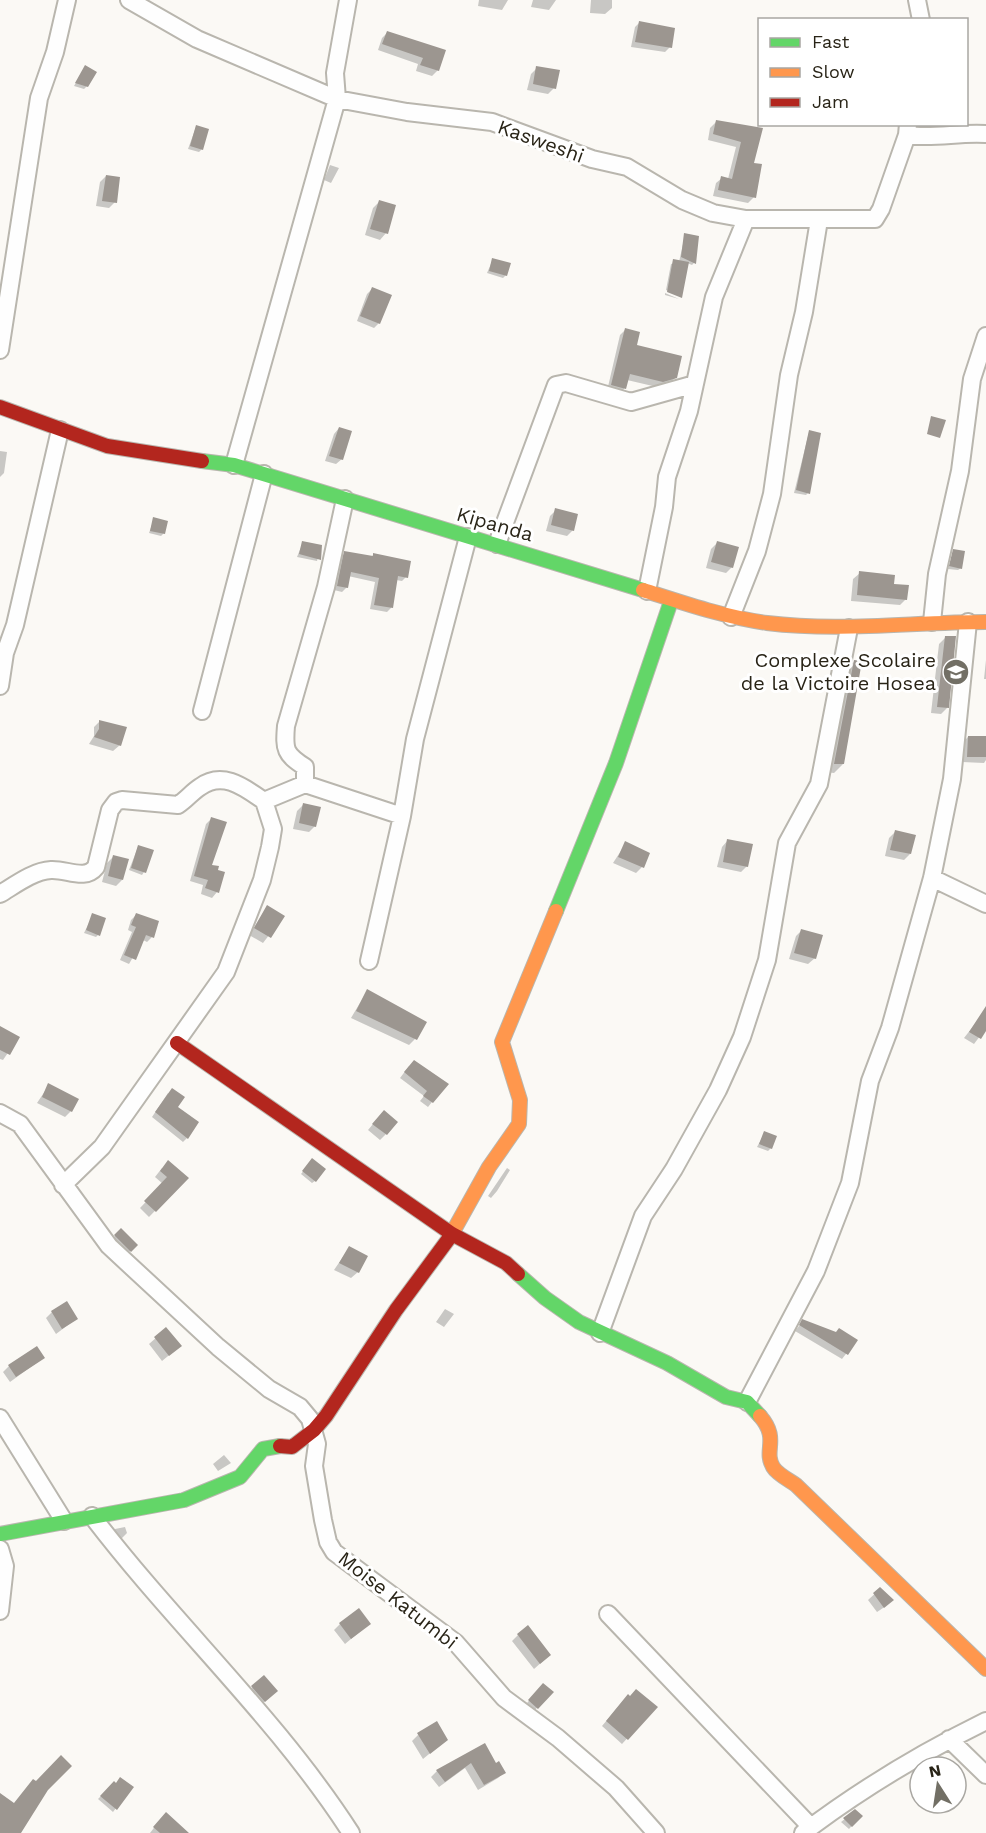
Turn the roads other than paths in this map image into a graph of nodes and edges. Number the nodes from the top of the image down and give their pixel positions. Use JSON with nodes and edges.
{"nodes":[{"id":1,"x":67,"y":0,"type":"edge"},
{"id":2,"x":129,"y":0,"type":"edge"},
{"id":3,"x":348,"y":0,"type":"edge"},
{"id":4,"x":917,"y":0,"type":"edge"},
{"id":5,"x":921,"y":18,"type":"edge"},
{"id":6,"x":337,"y":99,"type":"junction"},
{"id":7,"x":907,"y":130,"type":"edge"},
{"id":8,"x":986,"y":134,"type":"edge"},
{"id":9,"x":746,"y":219,"type":"junction"},
{"id":10,"x":819,"y":220,"type":"junction"},
{"id":11,"x":986,"y":336,"type":"edge"},
{"id":12,"x":0,"y":350,"type":"edge"},
{"id":13,"x":694,"y":384,"type":"junction"},
{"id":14,"x":0,"y":407,"type":"edge"},
{"id":15,"x":60,"y":429,"type":"junction"},
{"id":16,"x":234,"y":465,"type":"junction"},
{"id":17,"x":264,"y":474,"type":"junction"},
{"id":18,"x":345,"y":499,"type":"junction"},
{"id":19,"x":468,"y":537,"type":"junction"},
{"id":20,"x":497,"y":544,"type":"junction"},
{"id":21,"x":646,"y":591,"type":"junction"},
{"id":22,"x":671,"y":601,"type":"junction"},
{"id":23,"x":731,"y":617,"type":"junction"},
{"id":24,"x":932,"y":622,"type":"junction"},
{"id":25,"x":968,"y":622,"type":"junction"},
{"id":26,"x":986,"y":622,"type":"edge"},
{"id":27,"x":849,"y":628,"type":"junction"},
{"id":28,"x":0,"y":686,"type":"edge"},
{"id":29,"x":202,"y":711,"type":"dead end"},
{"id":30,"x":305,"y":784,"type":"junction"},
{"id":31,"x":264,"y":801,"type":"junction"},
{"id":32,"x":402,"y":816,"type":"junction"},
{"id":33,"x":932,"y":878,"type":"junction"},
{"id":34,"x":0,"y":894,"type":"edge"},
{"id":35,"x":986,"y":904,"type":"edge"},
{"id":36,"x":369,"y":961,"type":"dead end"},
{"id":37,"x":177,"y":1043,"type":"junction"},
{"id":38,"x":0,"y":1113,"type":"edge"},
{"id":39,"x":63,"y":1185,"type":"junction"},
{"id":40,"x":452,"y":1234,"type":"junction"},
{"id":41,"x":600,"y":1333,"type":"junction"},
{"id":42,"x":747,"y":1402,"type":"junction"},
{"id":43,"x":0,"y":1418,"type":"edge"},
{"id":44,"x":314,"y":1430,"type":"junction"},
{"id":45,"x":92,"y":1516,"type":"junction"},
{"id":46,"x":64,"y":1521,"type":"junction"},
{"id":47,"x":0,"y":1534,"type":"edge"},
{"id":48,"x":0,"y":1549,"type":"edge"},
{"id":49,"x":0,"y":1611,"type":"edge"},
{"id":50,"x":608,"y":1614,"type":"dead end"},
{"id":51,"x":986,"y":1669,"type":"edge"},
{"id":52,"x":986,"y":1721,"type":"edge"},
{"id":53,"x":949,"y":1739,"type":"junction"},
{"id":54,"x":986,"y":1775,"type":"edge"},
{"id":55,"x":807,"y":1830,"type":"edge"},
{"id":56,"x":351,"y":1833,"type":"edge"},
{"id":57,"x":656,"y":1833,"type":"edge"}],
"edges":[{"from":1,"to":12,"type":"street"},
{"from":2,"to":6,"type":"street","name":"Kasweshi"},
{"from":3,"to":6,"type":"street"},
{"from":4,"to":5,"type":"street"},
{"from":6,"to":9,"type":"street","name":"Kasweshi"},
{"from":6,"to":16,"type":"street"},
{"from":7,"to":8,"type":"street"},
{"from":7,"to":10,"type":"street","name":"Kasweshi"},
{"from":9,"to":10,"type":"street","name":"Kasweshi"},
{"from":9,"to":13,"type":"street"},
{"from":10,"to":23,"type":"street"},
{"from":11,"to":24,"type":"street"},
{"from":13,"to":20,"type":"street"},
{"from":13,"to":21,"type":"street"},
{"from":14,"to":15,"type":"street","name":"Kipanda"},
{"from":15,"to":16,"type":"street","name":"Kipanda"},
{"from":15,"to":28,"type":"street"},
{"from":16,"to":17,"type":"street","name":"Kipanda"},
{"from":17,"to":18,"type":"street","name":"Kipanda"},
{"from":17,"to":29,"type":"street"},
{"from":18,"to":19,"type":"street","name":"Kipanda"},
{"from":18,"to":30,"type":"street"},
{"from":19,"to":20,"type":"street","name":"Kipanda"},
{"from":19,"to":32,"type":"street"},
{"from":20,"to":21,"type":"street","name":"Kipanda"},
{"from":21,"to":22,"type":"street","name":"Kipanda"},
{"from":22,"to":23,"type":"street","name":"Kipanda"},
{"from":22,"to":40,"type":"street"},
{"from":23,"to":27,"type":"street","name":"Kipanda"},
{"from":24,"to":25,"type":"street","name":"Kipanda"},
{"from":24,"to":27,"type":"street","name":"Kipanda"},
{"from":25,"to":26,"type":"street","name":"Kipanda"},
{"from":25,"to":33,"type":"street"},
{"from":27,"to":41,"type":"street"},
{"from":30,"to":31,"type":"street"},
{"from":30,"to":32,"type":"street"},
{"from":31,"to":34,"type":"street"},
{"from":31,"to":37,"type":"street"},
{"from":32,"to":36,"type":"street"},
{"from":33,"to":35,"type":"street"},
{"from":33,"to":42,"type":"street"},
{"from":37,"to":39,"type":"street"},
{"from":37,"to":40,"type":"street"},
{"from":38,"to":39,"type":"street"},
{"from":39,"to":44,"type":"street"},
{"from":40,"to":41,"type":"street"},
{"from":40,"to":44,"type":"street"},
{"from":41,"to":42,"type":"street"},
{"from":42,"to":51,"type":"street"},
{"from":43,"to":46,"type":"street"},
{"from":44,"to":45,"type":"street"},
{"from":44,"to":57,"type":"street","name":"Moise Katumbi"},
{"from":45,"to":46,"type":"street"},
{"from":45,"to":56,"type":"street"},
{"from":46,"to":47,"type":"street"},
{"from":48,"to":49,"type":"street"},
{"from":50,"to":55,"type":"street"},
{"from":52,"to":53,"type":"street"},
{"from":53,"to":54,"type":"street"},
{"from":53,"to":55,"type":"street"}]}
